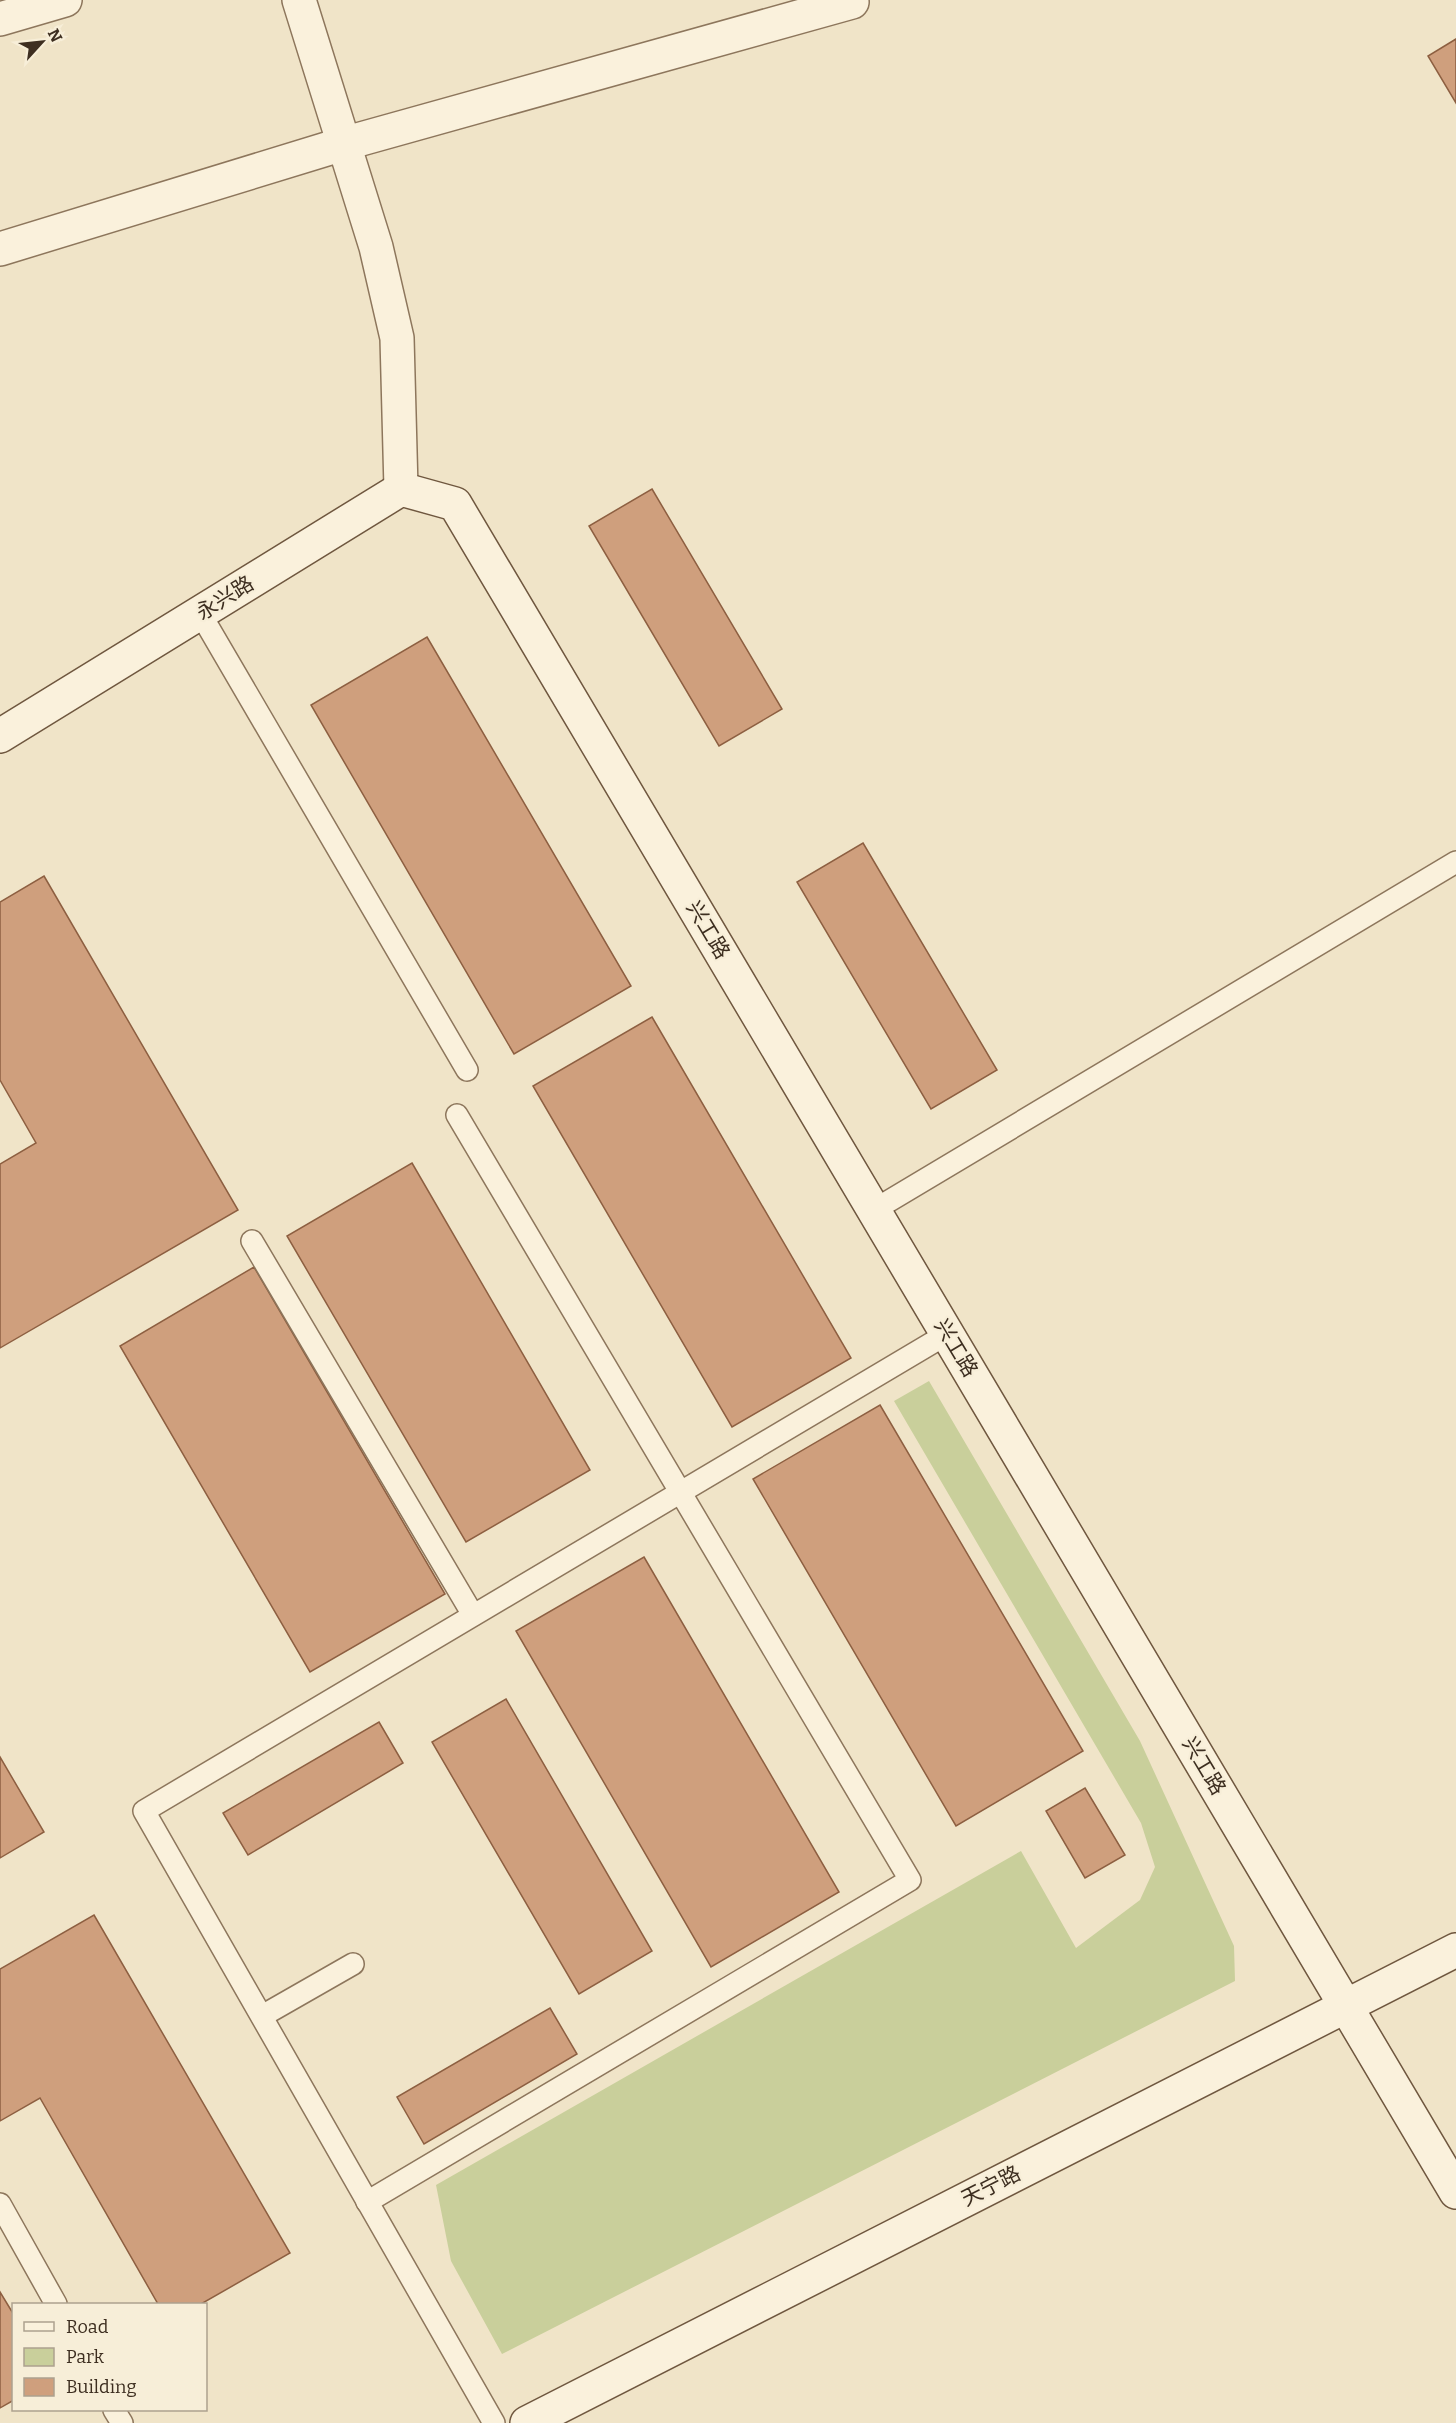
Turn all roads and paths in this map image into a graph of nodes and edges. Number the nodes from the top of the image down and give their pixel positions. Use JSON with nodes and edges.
{"nodes":[{"id":1,"x":65,"y":0,"type":"edge"},
{"id":2,"x":299,"y":0,"type":"edge"},
{"id":3,"x":852,"y":2,"type":"dead end"},
{"id":4,"x":0,"y":19,"type":"edge"},
{"id":5,"x":343,"y":144,"type":"junction"},
{"id":6,"x":0,"y":249,"type":"edge"},
{"id":7,"x":401,"y":489,"type":"junction"},
{"id":8,"x":200,"y":613,"type":"junction"},
{"id":9,"x":0,"y":736,"type":"edge"},
{"id":10,"x":1456,"y":862,"type":"edge"},
{"id":11,"x":467,"y":1070,"type":"dead end"},
{"id":12,"x":457,"y":1116,"type":"dead end"},
{"id":13,"x":874,"y":1210,"type":"junction"},
{"id":14,"x":252,"y":1241,"type":"dead end"},
{"id":15,"x":947,"y":1334,"type":"junction"},
{"id":16,"x":680,"y":1492,"type":"junction"},
{"id":17,"x":473,"y":1615,"type":"junction"},
{"id":18,"x":1456,"y":1950,"type":"edge"},
{"id":19,"x":353,"y":1964,"type":"dead end"},
{"id":20,"x":1346,"y":2006,"type":"junction"},
{"id":21,"x":262,"y":2016,"type":"junction"},
{"id":22,"x":1456,"y":2192,"type":"edge"},
{"id":23,"x":368,"y":2202,"type":"junction"},
{"id":24,"x":0,"y":2204,"type":"edge"},
{"id":25,"x":55,"y":2303,"type":"edge"},
{"id":26,"x":494,"y":2423,"type":"edge"},
{"id":27,"x":527,"y":2423,"type":"edge"}],
"edges":[{"from":1,"to":4,"type":"street"},
{"from":2,"to":5,"type":"street"},
{"from":3,"to":5,"type":"street"},
{"from":5,"to":6,"type":"street"},
{"from":5,"to":7,"type":"street"},
{"from":7,"to":8,"type":"street","name":"永兴路"},
{"from":7,"to":13,"type":"street","name":"兴工路"},
{"from":8,"to":9,"type":"street","name":"永兴路"},
{"from":8,"to":11,"type":"lane"},
{"from":10,"to":13,"type":"lane"},
{"from":12,"to":16,"type":"lane"},
{"from":13,"to":15,"type":"street","name":"兴工路"},
{"from":14,"to":17,"type":"lane"},
{"from":15,"to":16,"type":"lane"},
{"from":15,"to":20,"type":"street","name":"兴工路"},
{"from":16,"to":17,"type":"lane"},
{"from":16,"to":23,"type":"lane"},
{"from":17,"to":21,"type":"lane"},
{"from":18,"to":20,"type":"street","name":"天宁路"},
{"from":19,"to":21,"type":"lane"},
{"from":20,"to":22,"type":"street","name":"兴工路"},
{"from":20,"to":27,"type":"street","name":"天宁路"},
{"from":21,"to":23,"type":"lane"},
{"from":23,"to":26,"type":"lane"},
{"from":24,"to":25,"type":"lane"}]}
